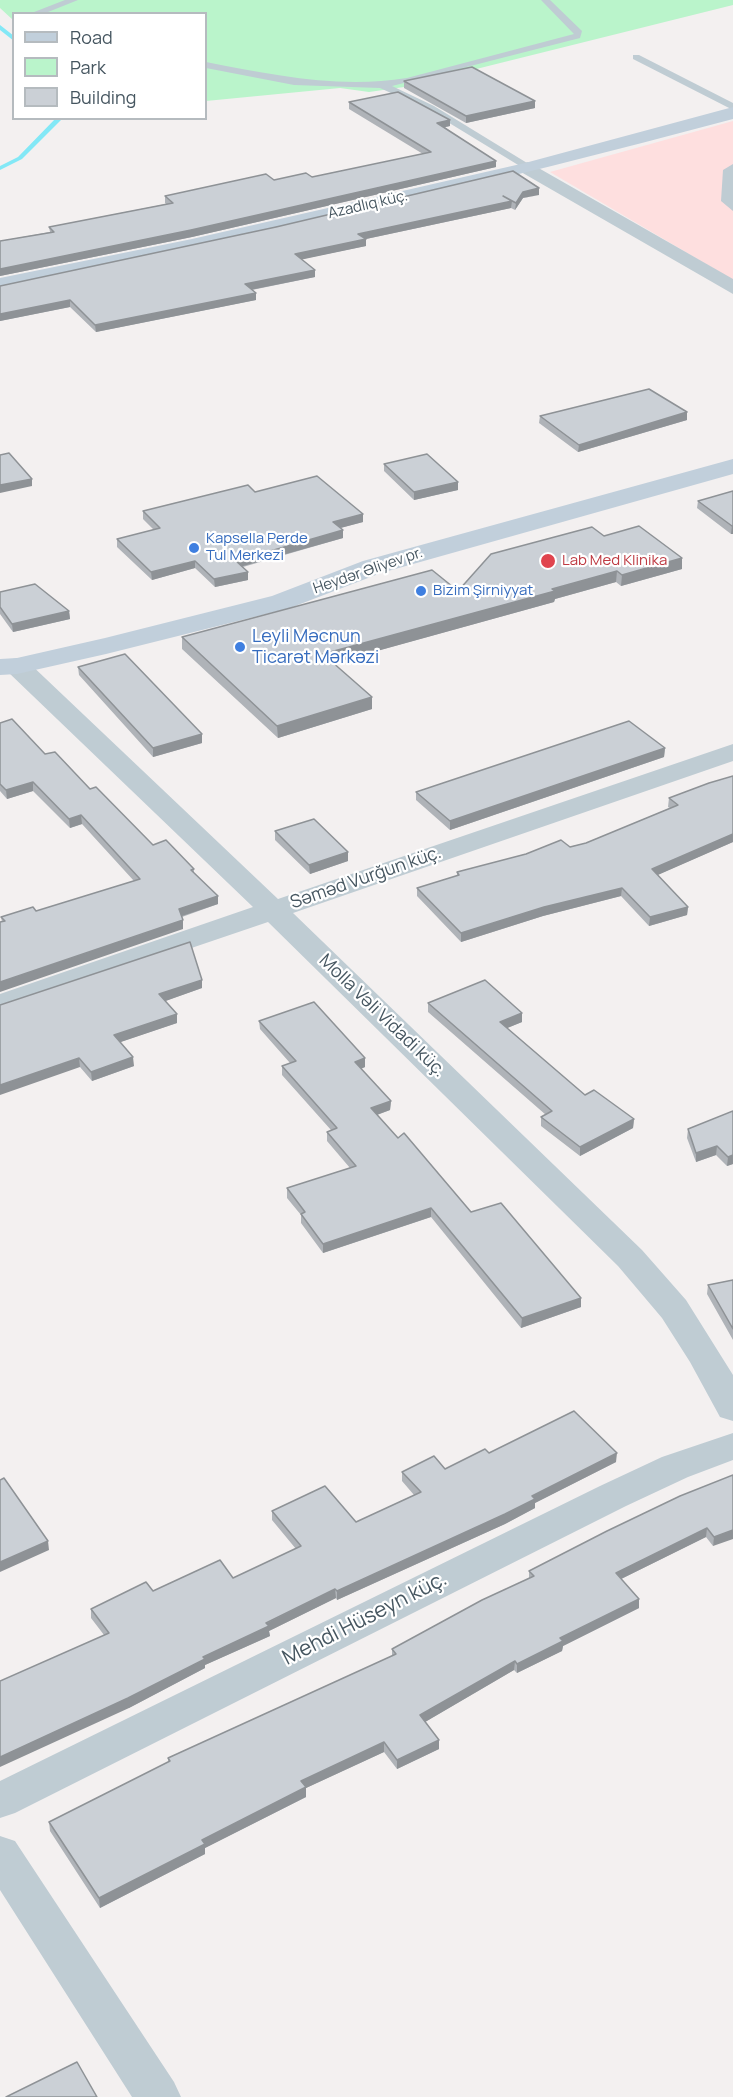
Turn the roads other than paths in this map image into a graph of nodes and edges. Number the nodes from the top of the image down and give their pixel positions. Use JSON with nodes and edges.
{"nodes":[{"id":1,"x":75,"y":0,"type":"edge"},
{"id":2,"x":544,"y":0,"type":"edge"},
{"id":3,"x":39,"y":12,"type":"edge"},
{"id":4,"x":636,"y":57,"type":"dead end"},
{"id":5,"x":207,"y":65,"type":"edge"},
{"id":6,"x":382,"y":85,"type":"junction"},
{"id":7,"x":733,"y":106,"type":"edge"},
{"id":8,"x":733,"y":113,"type":"edge"},
{"id":9,"x":733,"y":167,"type":"edge"},
{"id":10,"x":528,"y":168,"type":"junction"},
{"id":11,"x":733,"y":208,"type":"edge"},
{"id":12,"x":0,"y":285,"type":"edge"},
{"id":13,"x":733,"y":288,"type":"edge"},
{"id":14,"x":733,"y":466,"type":"edge"},
{"id":15,"x":733,"y":484,"type":"edge"},
{"id":16,"x":281,"y":602,"type":"junction"},
{"id":17,"x":6,"y":661,"type":"edge"},
{"id":18,"x":733,"y":752,"type":"edge"},
{"id":19,"x":273,"y":910,"type":"junction"},
{"id":20,"x":0,"y":1004,"type":"edge"},
{"id":21,"x":733,"y":1408,"type":"edge"},
{"id":22,"x":733,"y":1446,"type":"edge"},
{"id":23,"x":0,"y":1801,"type":"edge"},
{"id":24,"x":0,"y":1854,"type":"edge"},
{"id":25,"x":158,"y":2097,"type":"edge"}],
"edges":[{"from":1,"to":3,"type":"lane"},
{"from":2,"to":6,"type":"lane"},
{"from":4,"to":7,"type":"lane"},
{"from":5,"to":6,"type":"lane"},
{"from":6,"to":10,"type":"lane"},
{"from":8,"to":10,"type":"main road","name":"Azadlıq küç."},
{"from":9,"to":11,"type":"lane"},
{"from":10,"to":12,"type":"main road","name":"Azadlıq küç."},
{"from":10,"to":13,"type":"street"},
{"from":14,"to":16,"type":"main road","name":"Heydər Əliyev pr."},
{"from":15,"to":16,"type":"main road"},
{"from":16,"to":17,"type":"main road","name":"Heydər Əliyev pr."},
{"from":17,"to":19,"type":"street","name":"Molla Vəli Vidadi küç."},
{"from":18,"to":19,"type":"street","name":"Səməd Vurğun küç."},
{"from":19,"to":20,"type":"street","name":"Səməd Vurğun küç."},
{"from":19,"to":21,"type":"street","name":"Molla Vəli Vidadi küç."},
{"from":22,"to":23,"type":"street","name":"Mehdi Hüseyn küç."},
{"from":24,"to":25,"type":"street"}]}
